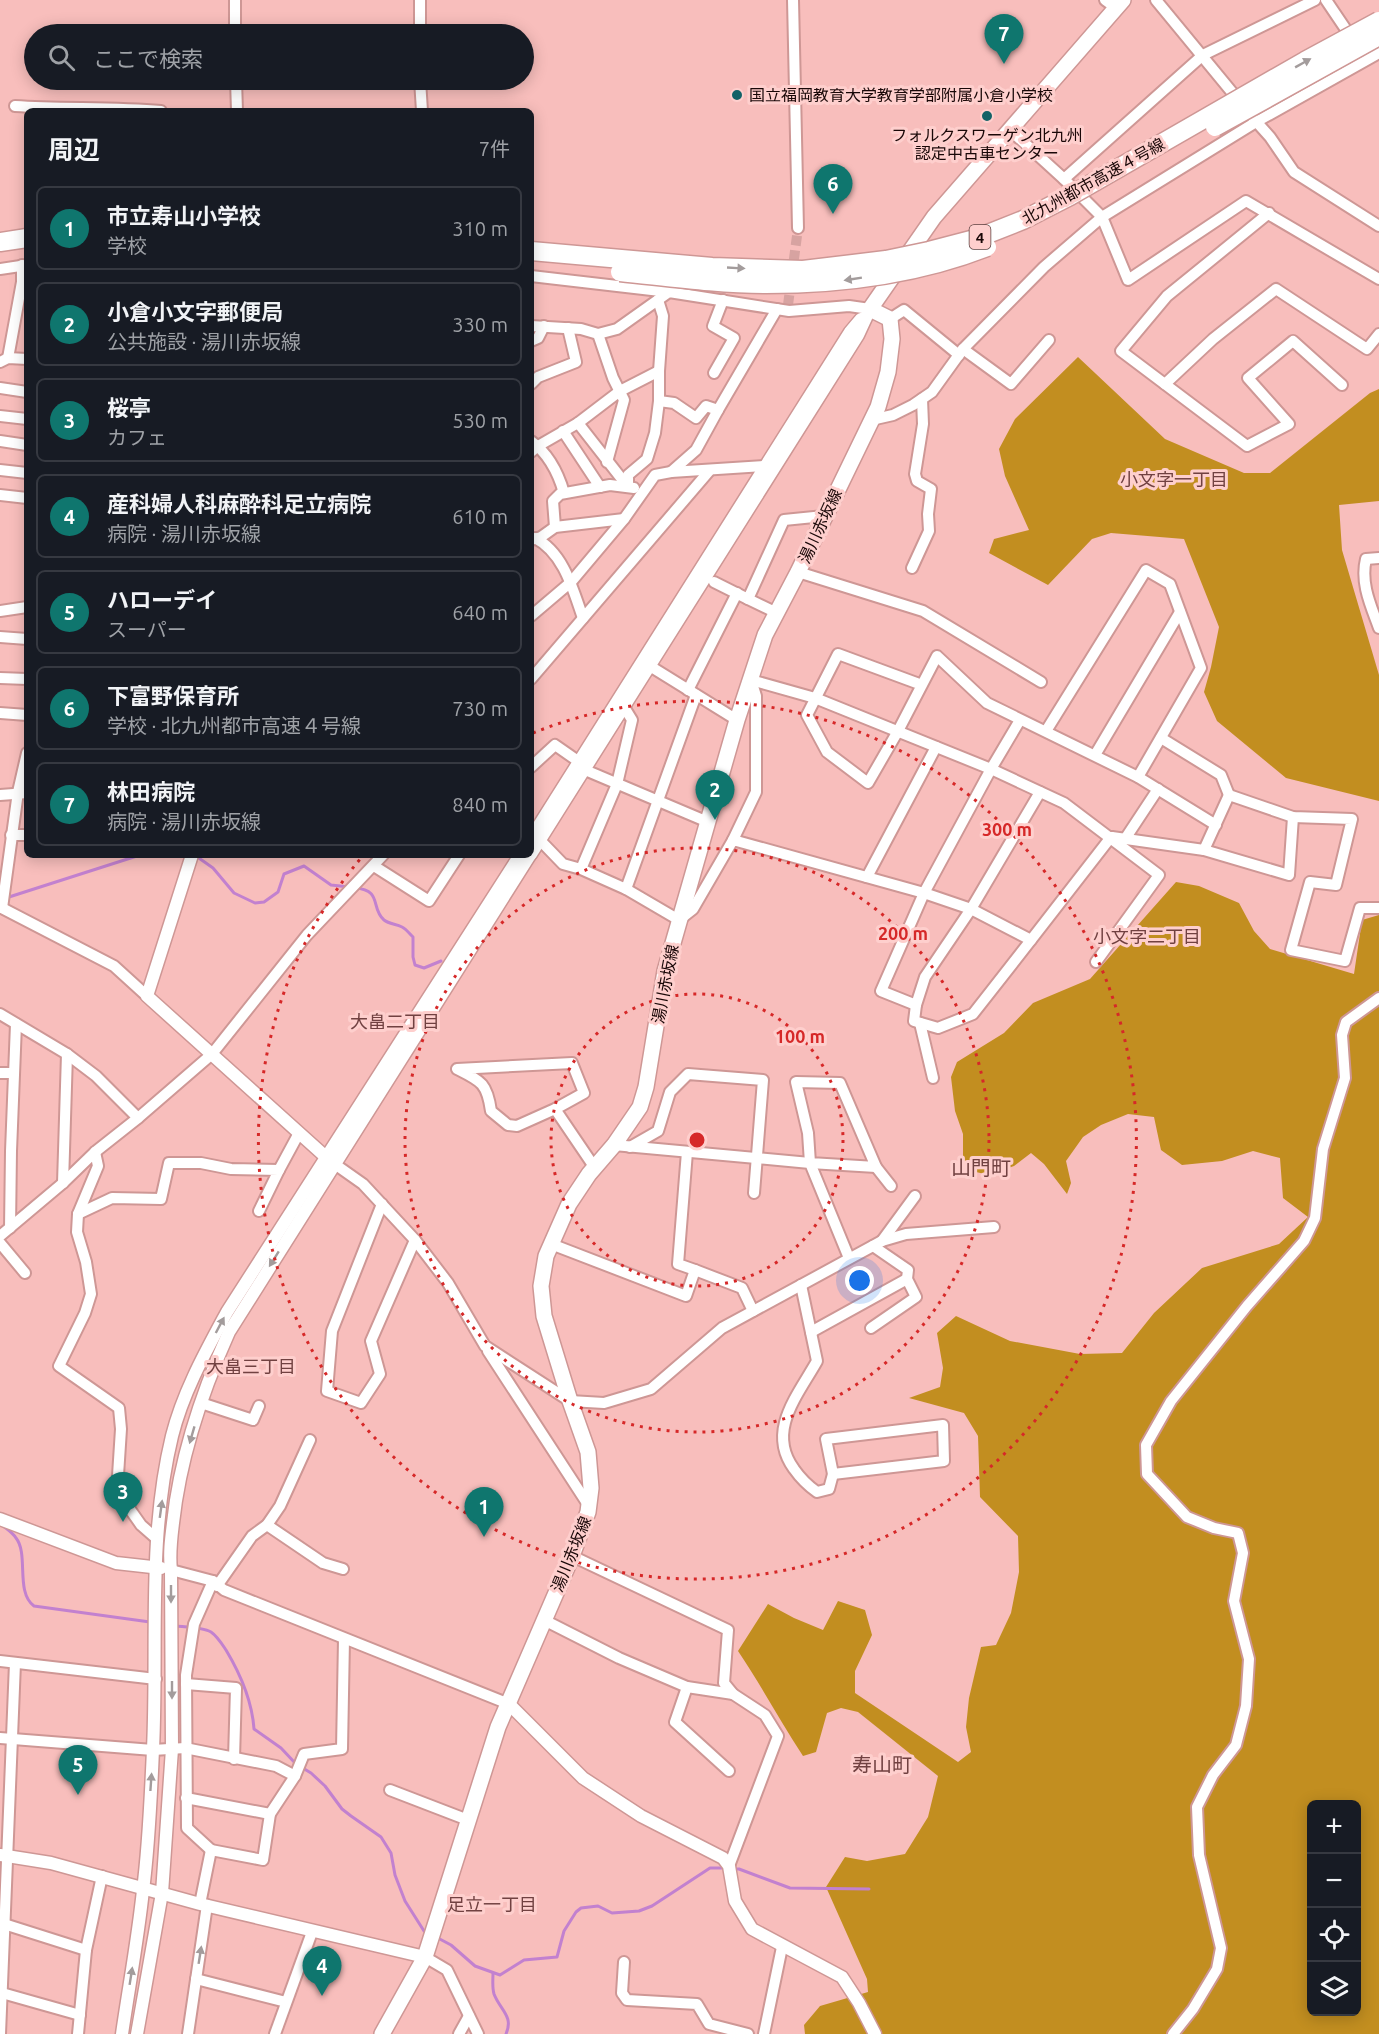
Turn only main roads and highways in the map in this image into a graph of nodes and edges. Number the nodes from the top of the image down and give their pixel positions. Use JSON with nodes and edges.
{"nodes":[{"id":1,"x":1115,"y":3,"type":"edge"},
{"id":2,"x":1379,"y":21,"type":"edge"},
{"id":3,"x":1379,"y":36,"type":"edge"},
{"id":4,"x":24,"y":238,"type":"edge"},
{"id":5,"x":0,"y":242,"type":"edge"},
{"id":6,"x":534,"y":251,"type":"edge"},
{"id":7,"x":0,"y":254,"type":"edge"},
{"id":8,"x":24,"y":260,"type":"edge"},
{"id":9,"x":534,"y":264,"type":"edge"},
{"id":10,"x":382,"y":2034,"type":"edge"}],
"edges":[{"from":1,"to":10,"type":"main road","name":"湯川赤坂線"},
{"from":6,"to":2,"type":"highway","name":"北九州都市高速４号線","number":"4","one_way":true,"bridge":true},
{"from":3,"to":9,"type":"highway","name":"北九州都市高速４号線","number":"4","one_way":true,"bridge":true},
{"from":4,"to":5,"type":"highway"},
{"from":7,"to":8,"type":"highway"}]}
